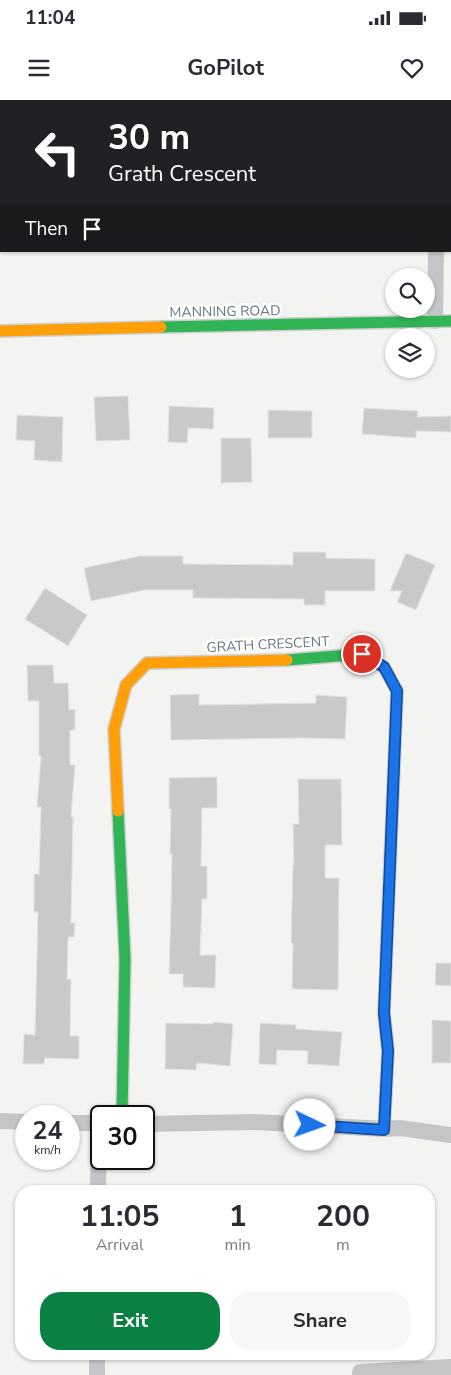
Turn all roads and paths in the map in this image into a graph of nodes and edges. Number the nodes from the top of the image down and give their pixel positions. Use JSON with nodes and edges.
{"nodes":[{"id":1,"x":436,"y":252,"type":"edge"},
{"id":2,"x":443,"y":321,"type":"edge"},
{"id":3,"x":0,"y":331,"type":"edge"},
{"id":4,"x":122,"y":1105,"type":"edge"},
{"id":5,"x":0,"y":1121,"type":"edge"},
{"id":6,"x":15,"y":1122,"type":"edge"},
{"id":7,"x":155,"y":1124,"type":"edge"},
{"id":8,"x":384,"y":1130,"type":"junction"},
{"id":9,"x":451,"y":1135,"type":"edge"},
{"id":10,"x":99,"y":1170,"type":"edge"},
{"id":11,"x":98,"y":1185,"type":"edge"},
{"id":12,"x":97,"y":1360,"type":"edge"},
{"id":13,"x":451,"y":1368,"type":"edge"},
{"id":14,"x":360,"y":1372,"type":"dead end"},
{"id":15,"x":97,"y":1375,"type":"edge"}],
"edges":[{"from":1,"to":2,"type":"street"},
{"from":2,"to":3,"type":"street","name":"MANNING ROAD"},
{"from":4,"to":8,"type":"street","name":"GRATH CRESCENT"},
{"from":5,"to":6,"type":"street"},
{"from":7,"to":8,"type":"street"},
{"from":8,"to":9,"type":"street"},
{"from":10,"to":11,"type":"street"},
{"from":12,"to":15,"type":"street"},
{"from":13,"to":14,"type":"street"}]}
